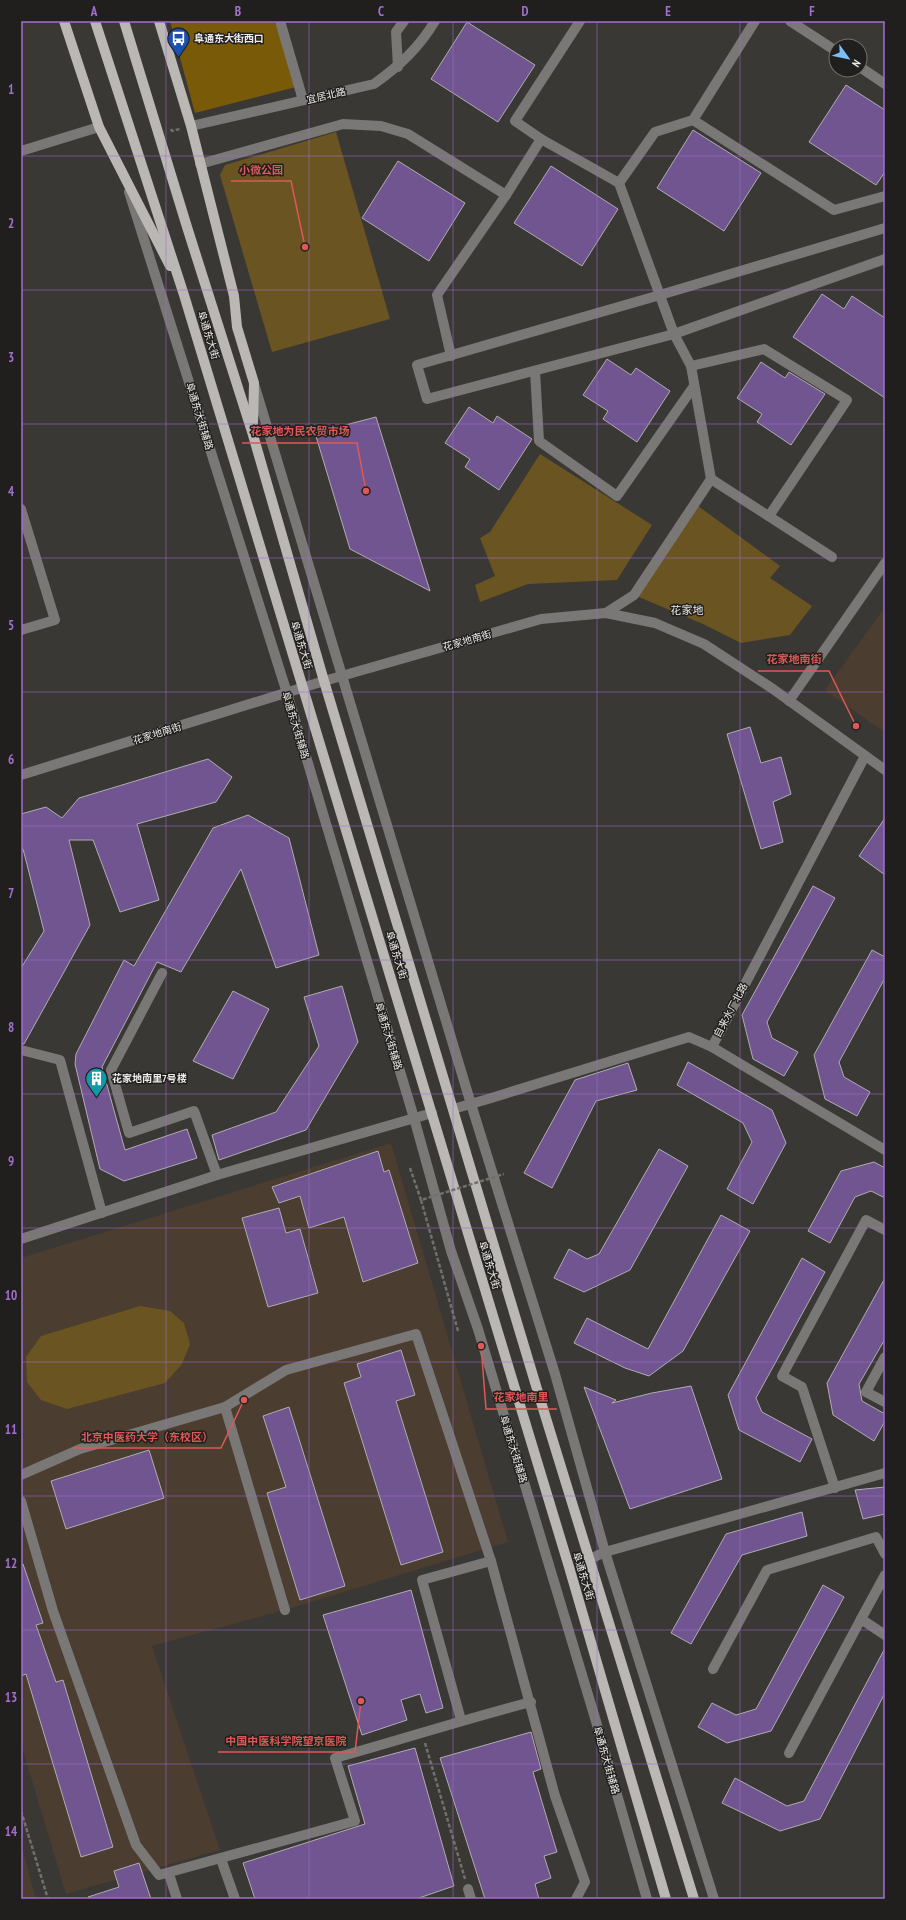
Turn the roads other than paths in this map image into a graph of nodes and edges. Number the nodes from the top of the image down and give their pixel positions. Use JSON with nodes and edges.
{"nodes":[{"id":1,"x":64,"y":21,"type":"edge"},
{"id":2,"x":95,"y":21,"type":"edge"},
{"id":3,"x":124,"y":21,"type":"edge"},
{"id":4,"x":159,"y":21,"type":"edge"},
{"id":5,"x":280,"y":21,"type":"edge"},
{"id":6,"x":404,"y":21,"type":"edge"},
{"id":7,"x":435,"y":21,"type":"edge"},
{"id":8,"x":580,"y":21,"type":"edge"},
{"id":9,"x":755,"y":21,"type":"edge"},
{"id":10,"x":790,"y":21,"type":"edge"},
{"id":11,"x":828,"y":46,"type":"edge"},
{"id":12,"x":398,"y":67,"type":"junction"},
{"id":13,"x":868,"y":72,"type":"edge"},
{"id":14,"x":885,"y":84,"type":"edge"},
{"id":15,"x":303,"y":100,"type":"junction"},
{"id":16,"x":693,"y":120,"type":"junction"},
{"id":17,"x":191,"y":126,"type":"junction"},
{"id":18,"x":98,"y":127,"type":"junction"},
{"id":19,"x":541,"y":139,"type":"junction"},
{"id":20,"x":21,"y":150,"type":"edge"},
{"id":21,"x":200,"y":164,"type":"junction"},
{"id":22,"x":124,"y":175,"type":"junction"},
{"id":23,"x":619,"y":183,"type":"junction"},
{"id":24,"x":506,"y":195,"type":"junction"},
{"id":25,"x":885,"y":196,"type":"edge"},
{"id":26,"x":885,"y":228,"type":"edge"},
{"id":27,"x":885,"y":259,"type":"edge"},
{"id":28,"x":184,"y":295,"type":"junction"},
{"id":29,"x":660,"y":295,"type":"junction"},
{"id":30,"x":674,"y":334,"type":"junction"},
{"id":31,"x":451,"y":356,"type":"junction"},
{"id":32,"x":691,"y":366,"type":"junction"},
{"id":33,"x":534,"y":371,"type":"junction"},
{"id":34,"x":254,"y":383,"type":"junction"},
{"id":35,"x":694,"y":386,"type":"junction"},
{"id":36,"x":253,"y":435,"type":"junction"},
{"id":37,"x":711,"y":479,"type":"junction"},
{"id":38,"x":21,"y":509,"type":"edge"},
{"id":39,"x":769,"y":516,"type":"junction"},
{"id":40,"x":832,"y":557,"type":"dead end"},
{"id":41,"x":885,"y":564,"type":"edge"},
{"id":42,"x":606,"y":613,"type":"junction"},
{"id":43,"x":21,"y":630,"type":"edge"},
{"id":44,"x":342,"y":676,"type":"junction"},
{"id":45,"x":324,"y":681,"type":"junction"},
{"id":46,"x":303,"y":688,"type":"junction"},
{"id":47,"x":287,"y":693,"type":"junction"},
{"id":48,"x":789,"y":701,"type":"junction"},
{"id":49,"x":865,"y":756,"type":"junction"},
{"id":50,"x":885,"y":770,"type":"edge"},
{"id":51,"x":21,"y":775,"type":"edge"},
{"id":52,"x":162,"y":973,"type":"dead end"},
{"id":53,"x":712,"y":1046,"type":"junction"},
{"id":54,"x":21,"y":1050,"type":"edge"},
{"id":55,"x":471,"y":1104,"type":"junction"},
{"id":56,"x":453,"y":1108,"type":"junction"},
{"id":57,"x":432,"y":1113,"type":"junction"},
{"id":58,"x":414,"y":1118,"type":"junction"},
{"id":59,"x":885,"y":1150,"type":"edge"},
{"id":60,"x":217,"y":1175,"type":"junction"},
{"id":61,"x":102,"y":1213,"type":"junction"},
{"id":62,"x":885,"y":1230,"type":"edge"},
{"id":63,"x":21,"y":1239,"type":"edge"},
{"id":64,"x":885,"y":1357,"type":"edge"},
{"id":65,"x":885,"y":1402,"type":"edge"},
{"id":66,"x":225,"y":1407,"type":"junction"},
{"id":67,"x":885,"y":1473,"type":"edge"},
{"id":68,"x":21,"y":1475,"type":"edge"},
{"id":69,"x":835,"y":1488,"type":"junction"},
{"id":70,"x":21,"y":1501,"type":"edge"},
{"id":71,"x":605,"y":1552,"type":"junction"},
{"id":72,"x":885,"y":1554,"type":"edge"},
{"id":73,"x":590,"y":1559,"type":"junction"},
{"id":74,"x":491,"y":1561,"type":"junction"},
{"id":75,"x":885,"y":1575,"type":"edge"},
{"id":76,"x":285,"y":1610,"type":"dead end"},
{"id":77,"x":861,"y":1619,"type":"junction"},
{"id":78,"x":885,"y":1635,"type":"edge"},
{"id":79,"x":713,"y":1669,"type":"dead end"},
{"id":80,"x":531,"y":1702,"type":"junction"},
{"id":81,"x":461,"y":1720,"type":"junction"},
{"id":82,"x":789,"y":1753,"type":"dead end"},
{"id":83,"x":221,"y":1859,"type":"junction"},
{"id":84,"x":169,"y":1874,"type":"junction"},
{"id":85,"x":177,"y":1899,"type":"edge"},
{"id":86,"x":235,"y":1899,"type":"edge"},
{"id":87,"x":576,"y":1899,"type":"edge"},
{"id":88,"x":647,"y":1899,"type":"edge"},
{"id":89,"x":666,"y":1899,"type":"edge"},
{"id":90,"x":694,"y":1899,"type":"edge"},
{"id":91,"x":714,"y":1899,"type":"edge"}],
"edges":[{"from":1,"to":18,"type":"main road"},
{"from":2,"to":28,"type":"main road","name":"阜通东大街"},
{"from":3,"to":36,"type":"main road","name":"阜通东大街"},
{"from":4,"to":17,"type":"main road"},
{"from":5,"to":15,"type":"street"},
{"from":6,"to":12,"type":"street"},
{"from":7,"to":12,"type":"street","name":"宜居北路"},
{"from":8,"to":19,"type":"street"},
{"from":9,"to":16,"type":"street"},
{"from":10,"to":11,"type":"street"},
{"from":12,"to":15,"type":"street","name":"宜居北路"},
{"from":13,"to":14,"type":"street"},
{"from":15,"to":17,"type":"street","name":"宜居北路"},
{"from":16,"to":23,"type":"street"},
{"from":16,"to":25,"type":"street"},
{"from":17,"to":21,"type":"main road"},
{"from":18,"to":20,"type":"street"},
{"from":18,"to":22,"type":"main road"},
{"from":19,"to":23,"type":"street"},
{"from":19,"to":24,"type":"street"},
{"from":21,"to":24,"type":"street"},
{"from":21,"to":34,"type":"main road"},
{"from":22,"to":28,"type":"main road"},
{"from":22,"to":47,"type":"street","name":"阜通东大街辅路"},
{"from":23,"to":29,"type":"street"},
{"from":24,"to":31,"type":"street"},
{"from":26,"to":29,"type":"street"},
{"from":27,"to":30,"type":"street"},
{"from":28,"to":46,"type":"main road","name":"阜通东大街"},
{"from":29,"to":30,"type":"street"},
{"from":29,"to":31,"type":"street"},
{"from":30,"to":32,"type":"street"},
{"from":30,"to":33,"type":"street"},
{"from":31,"to":33,"type":"street"},
{"from":32,"to":35,"type":"street"},
{"from":32,"to":39,"type":"street"},
{"from":33,"to":35,"type":"street"},
{"from":34,"to":36,"type":"main road"},
{"from":34,"to":44,"type":"street"},
{"from":35,"to":37,"type":"street"},
{"from":36,"to":45,"type":"main road","name":"阜通东大街"},
{"from":37,"to":39,"type":"street"},
{"from":37,"to":42,"type":"street"},
{"from":38,"to":43,"type":"street"},
{"from":39,"to":40,"type":"street"},
{"from":41,"to":48,"type":"street"},
{"from":42,"to":44,"type":"street","name":"花家地南街"},
{"from":42,"to":48,"type":"street","name":"花家地南街"},
{"from":44,"to":45,"type":"street","name":"花家地南街"},
{"from":44,"to":55,"type":"street"},
{"from":45,"to":46,"type":"street","name":"花家地南街"},
{"from":45,"to":56,"type":"main road","name":"阜通东大街"},
{"from":46,"to":47,"type":"street","name":"花家地南街"},
{"from":46,"to":57,"type":"main road","name":"阜通东大街"},
{"from":47,"to":51,"type":"street","name":"花家地南街"},
{"from":47,"to":58,"type":"street","name":"阜通东大街辅路"},
{"from":48,"to":49,"type":"street","name":"花家地南街"},
{"from":49,"to":50,"type":"street","name":"花家地南街"},
{"from":49,"to":53,"type":"street","name":"自来水厂北路"},
{"from":52,"to":60,"type":"street"},
{"from":53,"to":55,"type":"street","name":"自来水厂北路"},
{"from":53,"to":59,"type":"street"},
{"from":54,"to":61,"type":"street"},
{"from":55,"to":56,"type":"street","name":"自来水厂北路"},
{"from":55,"to":71,"type":"street"},
{"from":56,"to":73,"type":"main road","name":"阜通东大街"},
{"from":57,"to":58,"type":"street"},
{"from":57,"to":89,"type":"main road","name":"阜通东大街"},
{"from":58,"to":60,"type":"street"},
{"from":58,"to":88,"type":"street","name":"阜通东大街辅路"},
{"from":60,"to":61,"type":"street"},
{"from":61,"to":63,"type":"street"},
{"from":62,"to":69,"type":"street"},
{"from":64,"to":65,"type":"street"},
{"from":66,"to":68,"type":"street"},
{"from":66,"to":74,"type":"street"},
{"from":66,"to":76,"type":"street"},
{"from":67,"to":69,"type":"street"},
{"from":69,"to":71,"type":"street"},
{"from":70,"to":84,"type":"street"},
{"from":71,"to":73,"type":"street"},
{"from":71,"to":91,"type":"street"},
{"from":72,"to":79,"type":"street"},
{"from":73,"to":90,"type":"main road","name":"阜通东大街"},
{"from":74,"to":80,"type":"street"},
{"from":74,"to":81,"type":"street"},
{"from":75,"to":77,"type":"street"},
{"from":77,"to":78,"type":"street"},
{"from":77,"to":82,"type":"street"},
{"from":80,"to":81,"type":"street"},
{"from":80,"to":87,"type":"street"},
{"from":81,"to":83,"type":"street"},
{"from":83,"to":84,"type":"street"},
{"from":83,"to":86,"type":"street"},
{"from":84,"to":85,"type":"street"}]}
